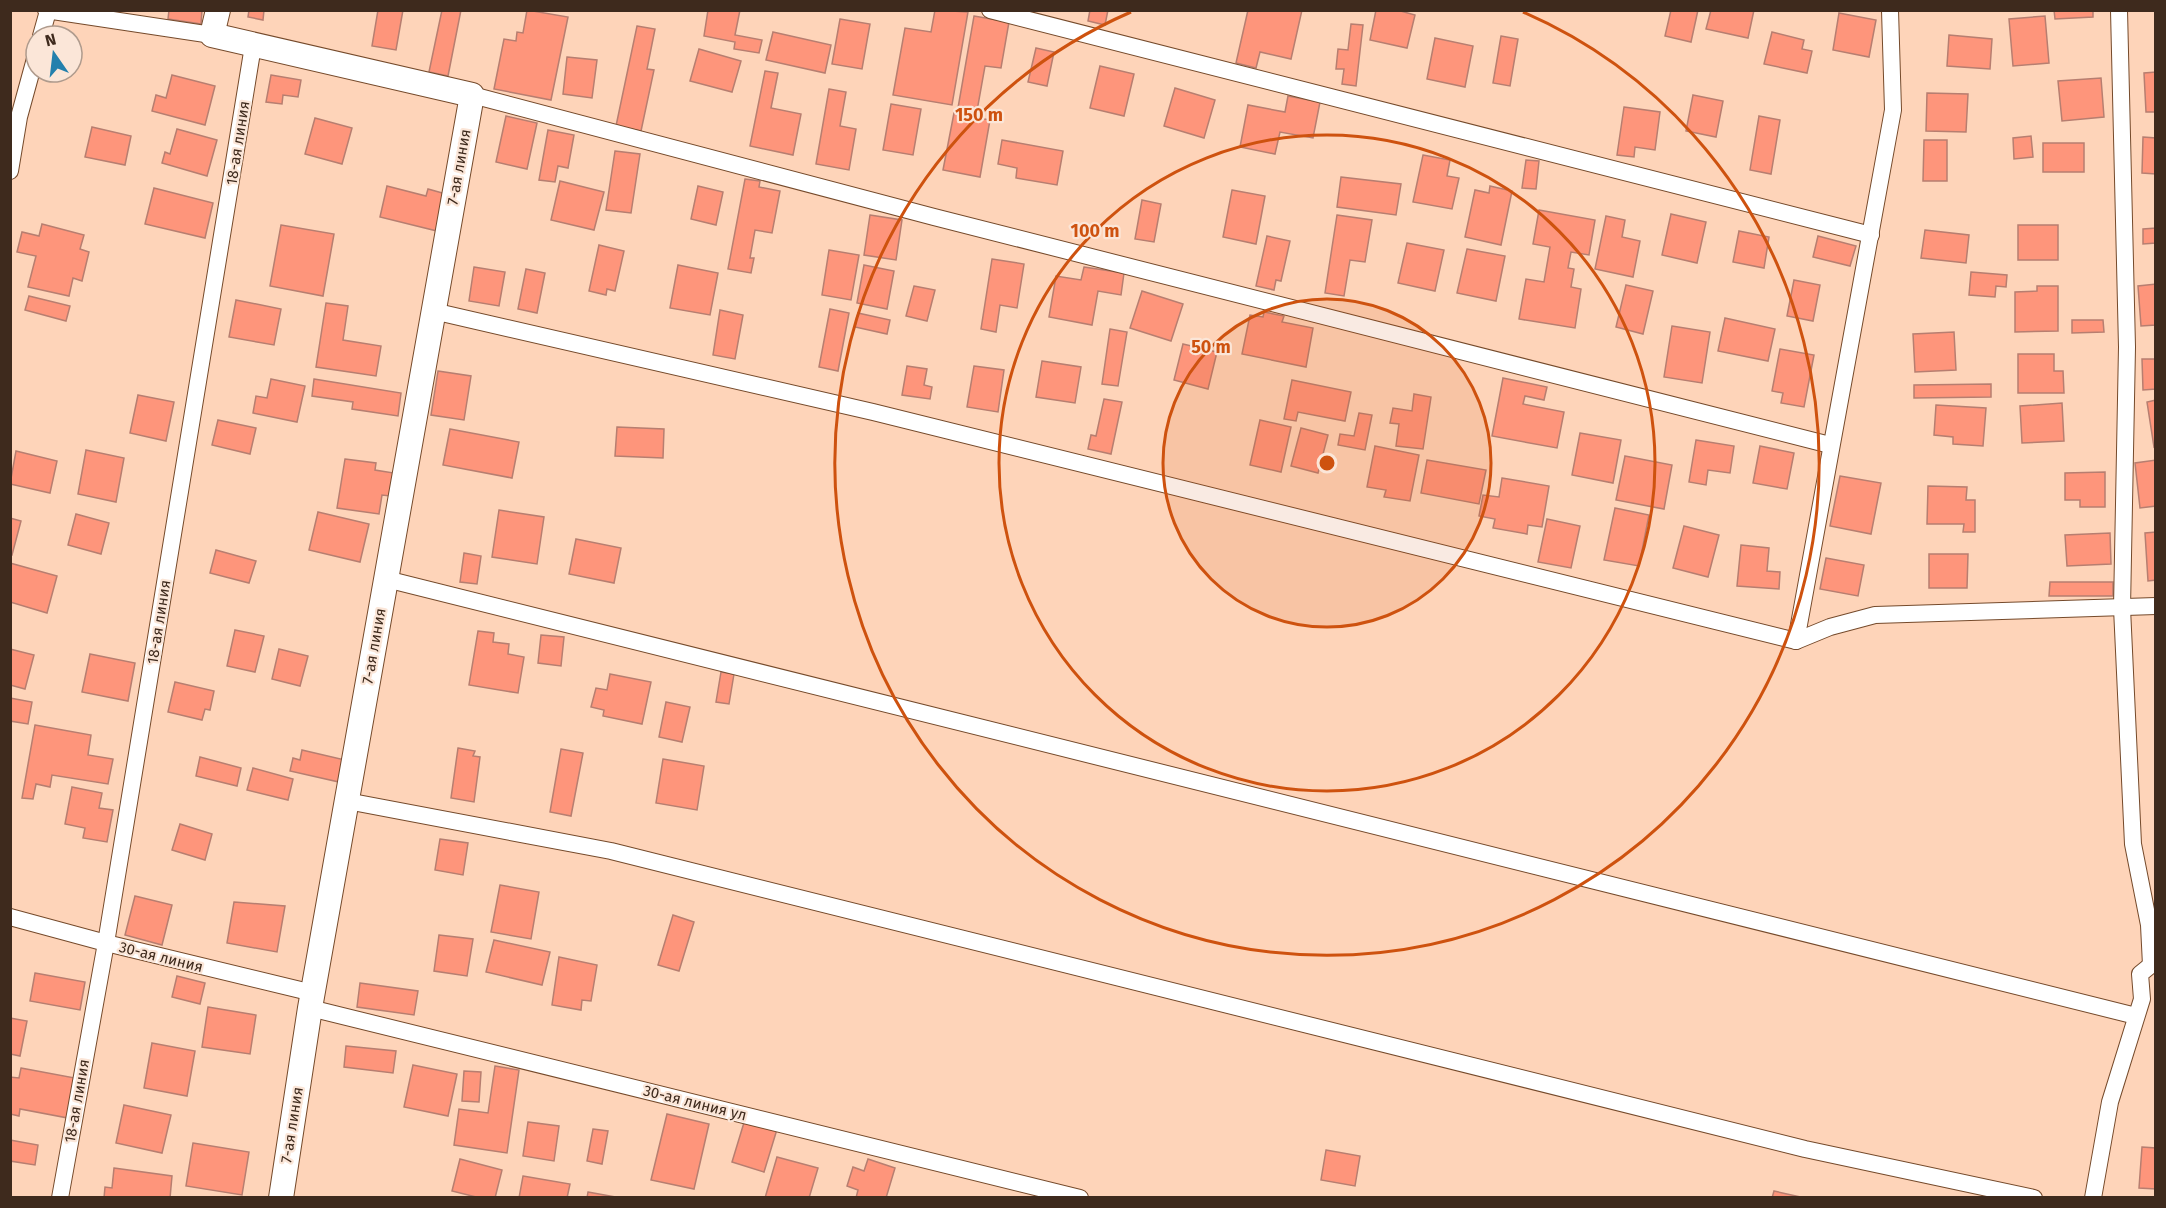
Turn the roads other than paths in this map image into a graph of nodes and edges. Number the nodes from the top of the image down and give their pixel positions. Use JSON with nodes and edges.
{"nodes":[{"id":1,"x":218,"y":10,"type":"edge"},
{"id":2,"x":990,"y":10,"type":"edge"},
{"id":3,"x":1890,"y":10,"type":"edge"},
{"id":4,"x":2119,"y":10,"type":"edge"},
{"id":5,"x":47,"y":11,"type":"edge"},
{"id":6,"x":213,"y":35,"type":"junction"},
{"id":7,"x":254,"y":46,"type":"junction"},
{"id":8,"x":28,"y":84,"type":"edge"},
{"id":9,"x":472,"y":95,"type":"junction"},
{"id":10,"x":10,"y":171,"type":"edge"},
{"id":11,"x":1871,"y":235,"type":"junction"},
{"id":12,"x":433,"y":311,"type":"junction"},
{"id":13,"x":1830,"y":445,"type":"junction"},
{"id":14,"x":386,"y":579,"type":"junction"},
{"id":15,"x":2156,"y":606,"type":"edge"},
{"id":16,"x":2122,"y":608,"type":"junction"},
{"id":17,"x":1796,"y":641,"type":"junction"},
{"id":18,"x":347,"y":801,"type":"junction"},
{"id":19,"x":10,"y":917,"type":"edge"},
{"id":20,"x":106,"y":943,"type":"junction"},
{"id":21,"x":2153,"y":963,"type":"edge"},
{"id":22,"x":2149,"y":1000,"type":"edge"},
{"id":23,"x":311,"y":1001,"type":"junction"},
{"id":24,"x":2136,"y":1016,"type":"junction"},
{"id":25,"x":60,"y":1197,"type":"edge"},
{"id":26,"x":280,"y":1197,"type":"edge"},
{"id":27,"x":1080,"y":1197,"type":"edge"},
{"id":28,"x":2034,"y":1197,"type":"edge"},
{"id":29,"x":2093,"y":1197,"type":"edge"}],
"edges":[{"from":1,"to":6,"type":"street"},
{"from":2,"to":11,"type":"street"},
{"from":3,"to":11,"type":"street"},
{"from":4,"to":16,"type":"street"},
{"from":5,"to":6,"type":"street"},
{"from":6,"to":7,"type":"street"},
{"from":7,"to":9,"type":"street"},
{"from":7,"to":20,"type":"street","name":"18-ая линия"},
{"from":8,"to":10,"type":"street"},
{"from":9,"to":12,"type":"street","name":"7-ая линия"},
{"from":9,"to":13,"type":"street"},
{"from":11,"to":13,"type":"street"},
{"from":12,"to":14,"type":"street","name":"7-ая линия"},
{"from":12,"to":17,"type":"street"},
{"from":13,"to":17,"type":"street"},
{"from":14,"to":18,"type":"street","name":"7-ая линия"},
{"from":14,"to":24,"type":"street"},
{"from":15,"to":16,"type":"street"},
{"from":16,"to":17,"type":"street"},
{"from":16,"to":21,"type":"street"},
{"from":18,"to":23,"type":"street","name":"7-ая линия"},
{"from":18,"to":28,"type":"street"},
{"from":19,"to":20,"type":"street","name":"30-ая линия"},
{"from":20,"to":23,"type":"street","name":"30-ая линия"},
{"from":20,"to":25,"type":"street","name":"18-ая линия"},
{"from":21,"to":22,"type":"street"},
{"from":22,"to":24,"type":"street"},
{"from":23,"to":26,"type":"street","name":"7-ая линия"},
{"from":23,"to":27,"type":"street","name":"30-ая линия ул"},
{"from":24,"to":29,"type":"street"}]}
